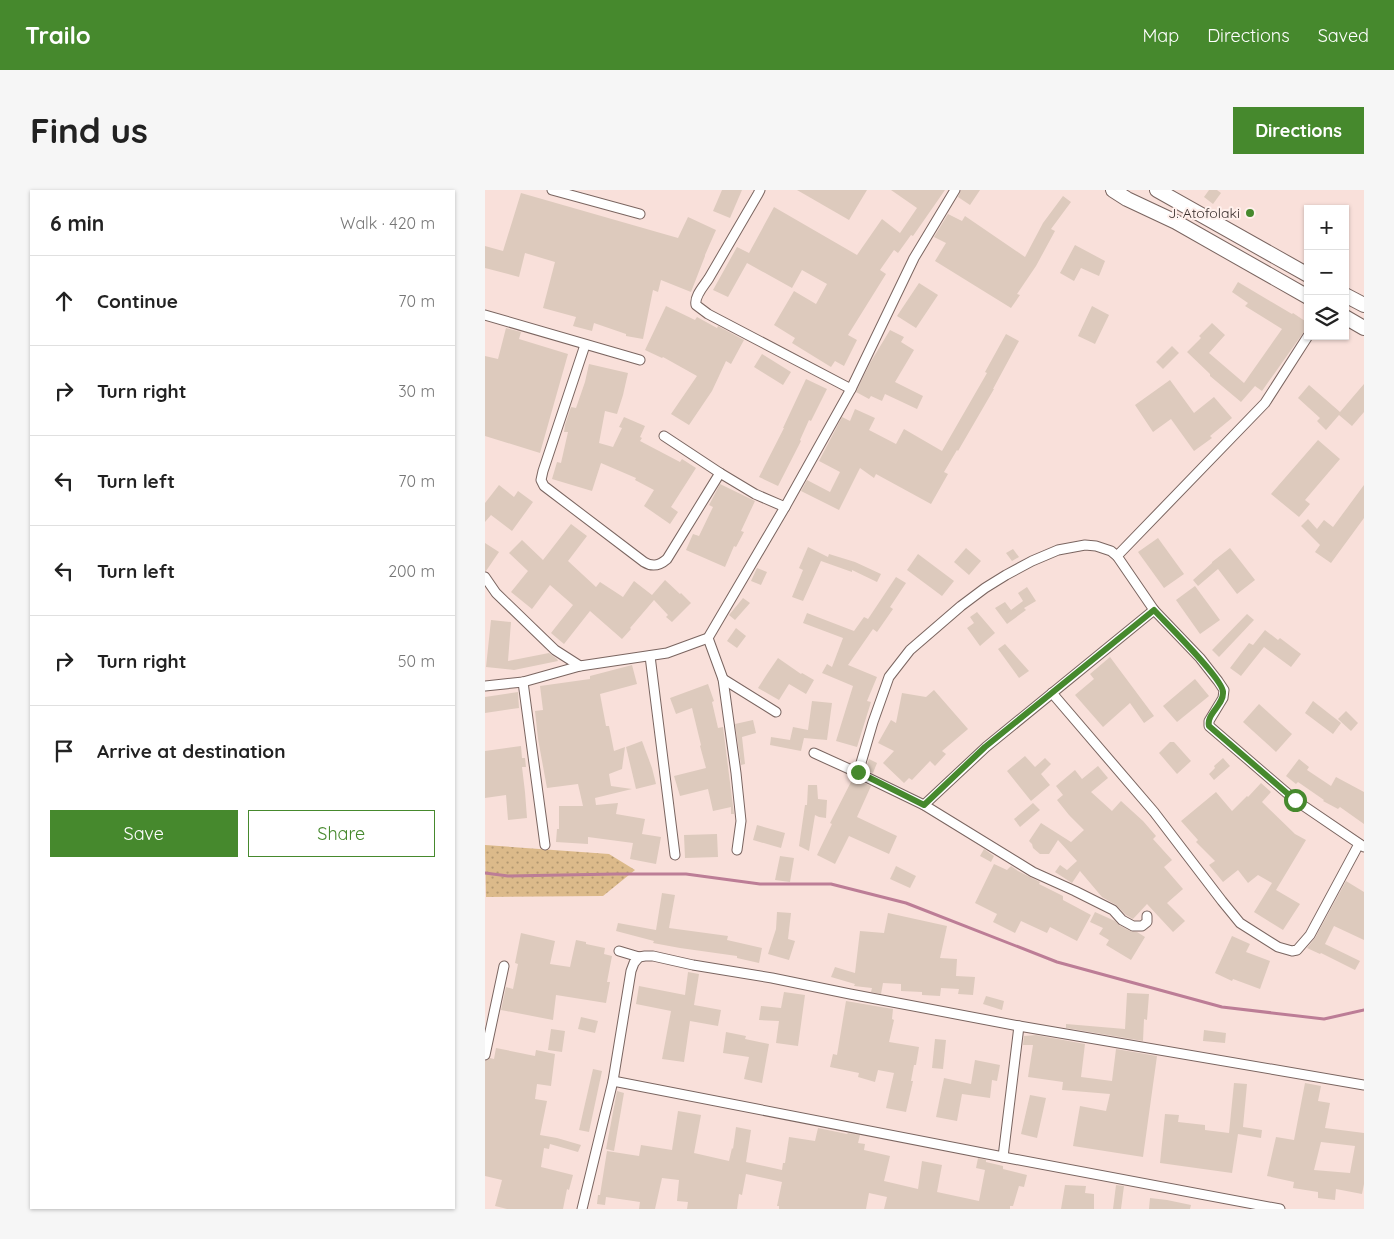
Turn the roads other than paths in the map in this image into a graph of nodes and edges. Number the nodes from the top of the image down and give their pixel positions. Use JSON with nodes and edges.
{"nodes":[{"id":1,"x":552,"y":190,"type":"edge"},
{"id":2,"x":760,"y":190,"type":"edge"},
{"id":3,"x":955,"y":190,"type":"edge"},
{"id":4,"x":1113,"y":190,"type":"edge"},
{"id":5,"x":1157,"y":190,"type":"edge"},
{"id":6,"x":1130,"y":194,"type":"edge"},
{"id":7,"x":640,"y":214,"type":"dead end"},
{"id":8,"x":1304,"y":273,"type":"edge"},
{"id":9,"x":1304,"y":295,"type":"edge"},
{"id":10,"x":1349,"y":297,"type":"edge"},
{"id":11,"x":1364,"y":305,"type":"edge"},
{"id":12,"x":485,"y":315,"type":"edge"},
{"id":13,"x":1349,"y":319,"type":"edge"},
{"id":14,"x":1364,"y":328,"type":"edge"},
{"id":15,"x":1305,"y":340,"type":"edge"},
{"id":16,"x":585,"y":345,"type":"junction"},
{"id":17,"x":640,"y":360,"type":"dead end"},
{"id":18,"x":851,"y":389,"type":"junction"},
{"id":19,"x":664,"y":436,"type":"dead end"},
{"id":20,"x":720,"y":473,"type":"junction"},
{"id":21,"x":785,"y":507,"type":"junction"},
{"id":22,"x":1117,"y":556,"type":"junction"},
{"id":23,"x":485,"y":577,"type":"edge"},
{"id":24,"x":1154,"y":610,"type":"junction"},
{"id":25,"x":708,"y":638,"type":"junction"},
{"id":26,"x":650,"y":656,"type":"junction"},
{"id":27,"x":580,"y":666,"type":"junction"},
{"id":28,"x":723,"y":679,"type":"junction"},
{"id":29,"x":523,"y":682,"type":"junction"},
{"id":30,"x":485,"y":686,"type":"edge"},
{"id":31,"x":1053,"y":693,"type":"junction"},
{"id":32,"x":776,"y":712,"type":"dead end"},
{"id":33,"x":814,"y":753,"type":"dead end"},
{"id":34,"x":858,"y":772,"type":"junction"},
{"id":35,"x":924,"y":805,"type":"junction"},
{"id":36,"x":545,"y":845,"type":"dead end"},
{"id":37,"x":1362,"y":845,"type":"edge"},
{"id":38,"x":737,"y":850,"type":"dead end"},
{"id":39,"x":675,"y":855,"type":"dead end"},
{"id":40,"x":1147,"y":916,"type":"dead end"},
{"id":41,"x":619,"y":951,"type":"dead end"},
{"id":42,"x":639,"y":958,"type":"junction"},
{"id":43,"x":504,"y":966,"type":"dead end"},
{"id":44,"x":1019,"y":1026,"type":"junction"},
{"id":45,"x":485,"y":1056,"type":"edge"},
{"id":46,"x":613,"y":1081,"type":"junction"},
{"id":47,"x":1364,"y":1085,"type":"edge"},
{"id":48,"x":1003,"y":1157,"type":"junction"},
{"id":49,"x":582,"y":1209,"type":"edge"},
{"id":50,"x":1280,"y":1209,"type":"edge"}],
"edges":[{"from":1,"to":7,"type":"street"},
{"from":2,"to":18,"type":"street"},
{"from":3,"to":18,"type":"street"},
{"from":4,"to":6,"type":"highway"},
{"from":5,"to":8,"type":"highway"},
{"from":6,"to":9,"type":"highway"},
{"from":10,"to":11,"type":"highway"},
{"from":12,"to":16,"type":"street"},
{"from":13,"to":14,"type":"highway"},
{"from":15,"to":22,"type":"street"},
{"from":16,"to":17,"type":"street"},
{"from":16,"to":20,"type":"street"},
{"from":18,"to":21,"type":"street"},
{"from":19,"to":20,"type":"street"},
{"from":20,"to":21,"type":"street"},
{"from":21,"to":25,"type":"street"},
{"from":22,"to":24,"type":"street"},
{"from":22,"to":34,"type":"street"},
{"from":23,"to":27,"type":"street"},
{"from":24,"to":31,"type":"street"},
{"from":24,"to":37,"type":"street"},
{"from":25,"to":26,"type":"street"},
{"from":25,"to":28,"type":"street"},
{"from":26,"to":27,"type":"street"},
{"from":26,"to":39,"type":"street"},
{"from":27,"to":29,"type":"street"},
{"from":28,"to":32,"type":"street"},
{"from":28,"to":38,"type":"street"},
{"from":29,"to":30,"type":"street"},
{"from":29,"to":36,"type":"street"},
{"from":31,"to":35,"type":"street"},
{"from":31,"to":37,"type":"street"},
{"from":33,"to":34,"type":"street"},
{"from":34,"to":35,"type":"street"},
{"from":35,"to":40,"type":"street"},
{"from":41,"to":42,"type":"street"},
{"from":42,"to":44,"type":"street"},
{"from":42,"to":46,"type":"street"},
{"from":43,"to":45,"type":"street"},
{"from":44,"to":47,"type":"street"},
{"from":44,"to":48,"type":"street"},
{"from":46,"to":48,"type":"street"},
{"from":46,"to":49,"type":"street"},
{"from":48,"to":50,"type":"street"}]}
